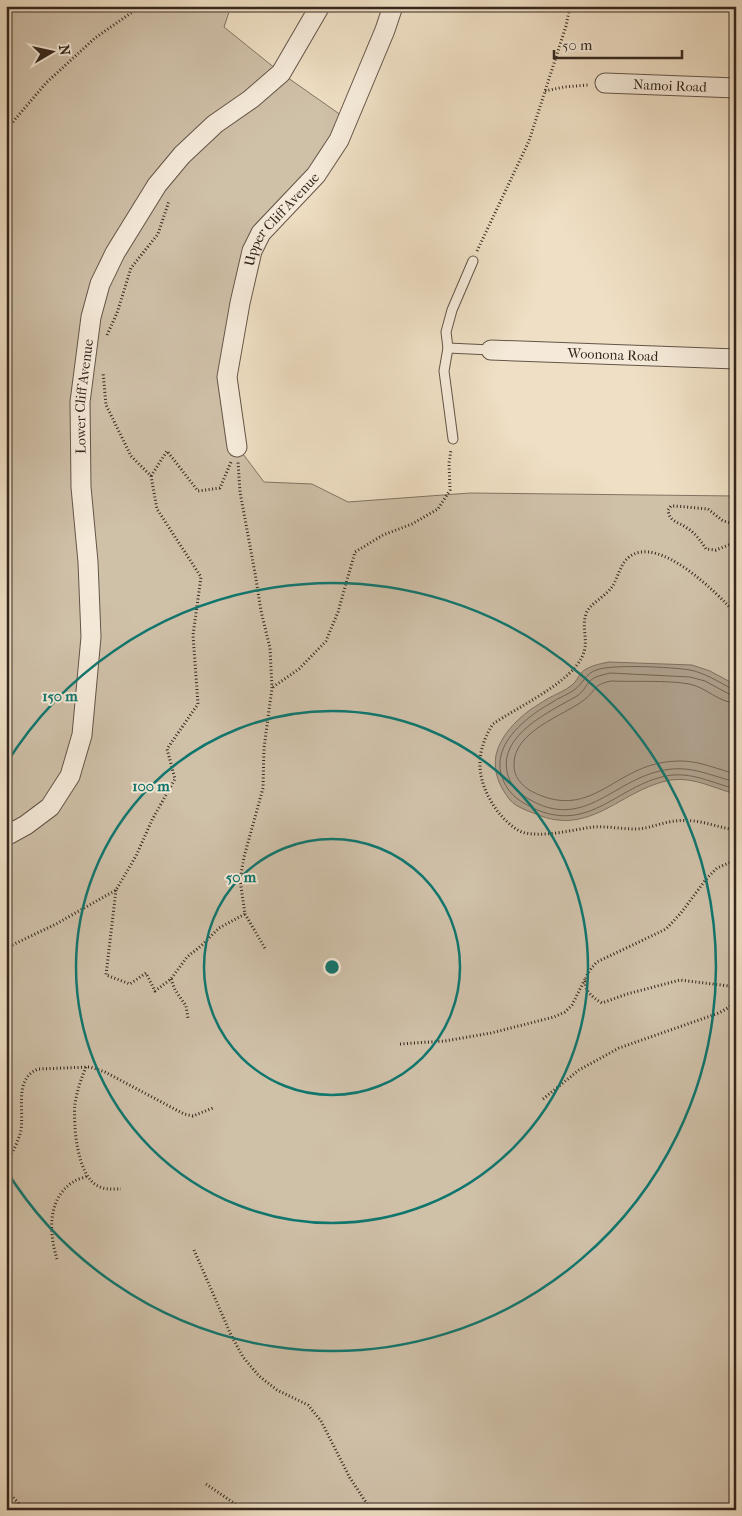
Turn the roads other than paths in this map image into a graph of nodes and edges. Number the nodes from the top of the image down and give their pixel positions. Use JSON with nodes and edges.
{"nodes":[{"id":1,"x":320,"y":6,"type":"edge"},
{"id":2,"x":393,"y":6,"type":"edge"},
{"id":3,"x":605,"y":83,"type":"road end"},
{"id":4,"x":736,"y":88,"type":"edge"},
{"id":5,"x":473,"y":260,"type":"road end"},
{"id":6,"x":448,"y":348,"type":"junction"},
{"id":7,"x":491,"y":350,"type":"joint"},
{"id":8,"x":736,"y":359,"type":"edge"},
{"id":9,"x":453,"y":439,"type":"road end"},
{"id":10,"x":237,"y":446,"type":"road end"},
{"id":11,"x":6,"y":836,"type":"edge"}],
"edges":[{"from":1,"to":11,"type":"street","name":"Lower Cliff Avenue"},
{"from":2,"to":10,"type":"street","name":"Upper Cliff Avenue"},
{"from":3,"to":4,"type":"street","name":"Namoi Road"},
{"from":5,"to":6,"type":"lane"},
{"from":6,"to":7,"type":"lane"},
{"from":6,"to":9,"type":"lane"},
{"from":7,"to":8,"type":"street","name":"Woonona Road"}]}
